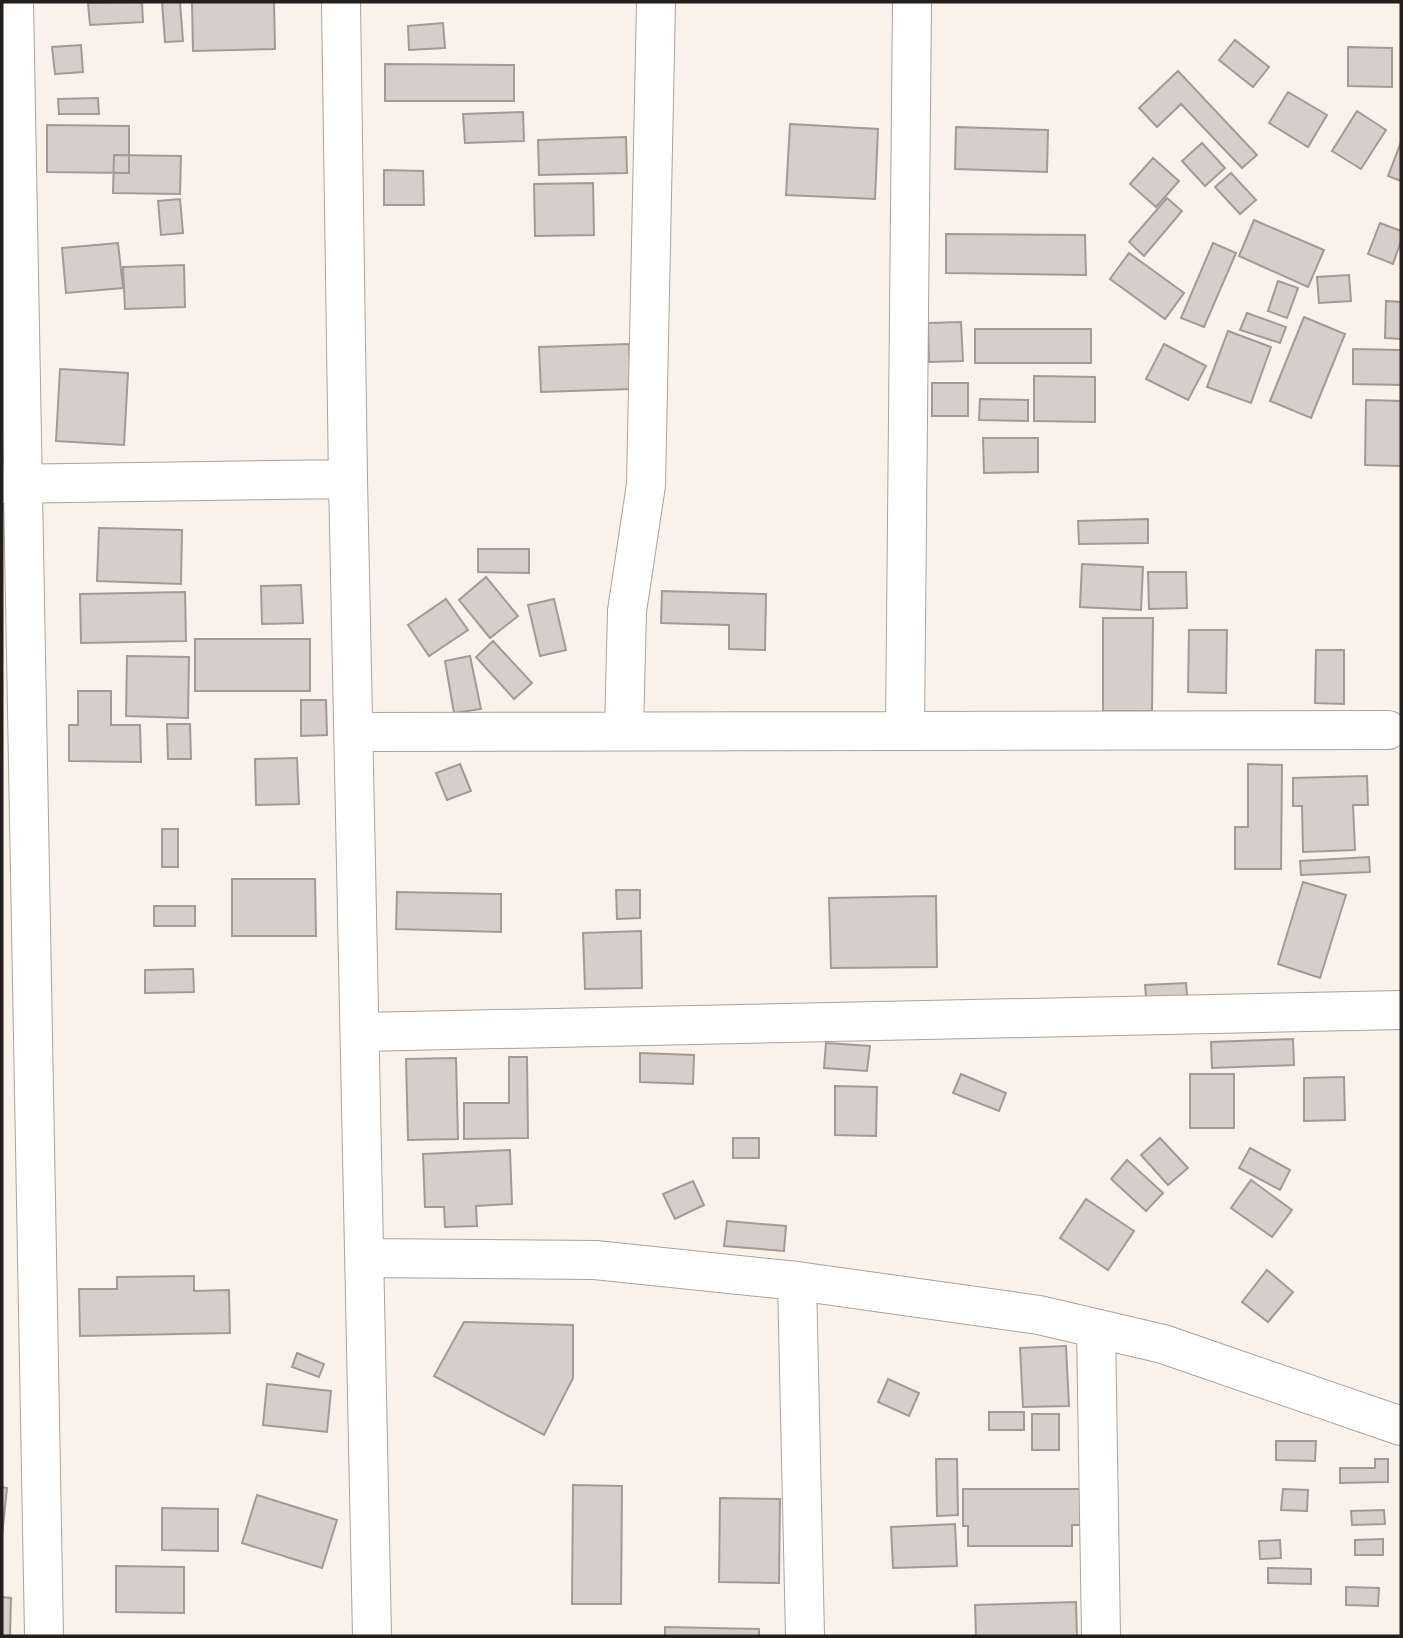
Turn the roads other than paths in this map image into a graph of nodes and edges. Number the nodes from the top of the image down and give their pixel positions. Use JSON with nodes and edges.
{"nodes":[{"id":1,"x":14,"y":2,"type":"edge"},
{"id":2,"x":341,"y":2,"type":"edge"},
{"id":3,"x":656,"y":2,"type":"edge"},
{"id":4,"x":912,"y":2,"type":"edge"},
{"id":5,"x":348,"y":479,"type":"junction"},
{"id":6,"x":12,"y":484,"type":"edge"},
{"id":7,"x":905,"y":730,"type":"junction"},
{"id":8,"x":1388,"y":730,"type":"dead end"},
{"id":9,"x":624,"y":731,"type":"junction"},
{"id":10,"x":355,"y":732,"type":"junction"},
{"id":11,"x":1401,"y":1010,"type":"edge"},
{"id":12,"x":361,"y":1032,"type":"junction"},
{"id":13,"x":365,"y":1258,"type":"junction"},
{"id":14,"x":797,"y":1281,"type":"junction"},
{"id":15,"x":1096,"y":1329,"type":"junction"},
{"id":16,"x":1401,"y":1426,"type":"edge"},
{"id":17,"x":44,"y":1636,"type":"edge"},
{"id":18,"x":372,"y":1636,"type":"edge"},
{"id":19,"x":805,"y":1636,"type":"edge"},
{"id":20,"x":1101,"y":1636,"type":"edge"}],
"edges":[{"from":1,"to":6,"type":"street"},
{"from":2,"to":5,"type":"street"},
{"from":3,"to":9,"type":"street"},
{"from":4,"to":7,"type":"street"},
{"from":5,"to":6,"type":"street"},
{"from":5,"to":10,"type":"street"},
{"from":6,"to":17,"type":"street"},
{"from":7,"to":8,"type":"street"},
{"from":7,"to":9,"type":"street"},
{"from":9,"to":10,"type":"street"},
{"from":10,"to":12,"type":"street"},
{"from":11,"to":12,"type":"street"},
{"from":12,"to":13,"type":"street"},
{"from":13,"to":14,"type":"street"},
{"from":13,"to":18,"type":"street"},
{"from":14,"to":15,"type":"street"},
{"from":14,"to":19,"type":"street"},
{"from":15,"to":16,"type":"street"},
{"from":15,"to":20,"type":"street"}]}
